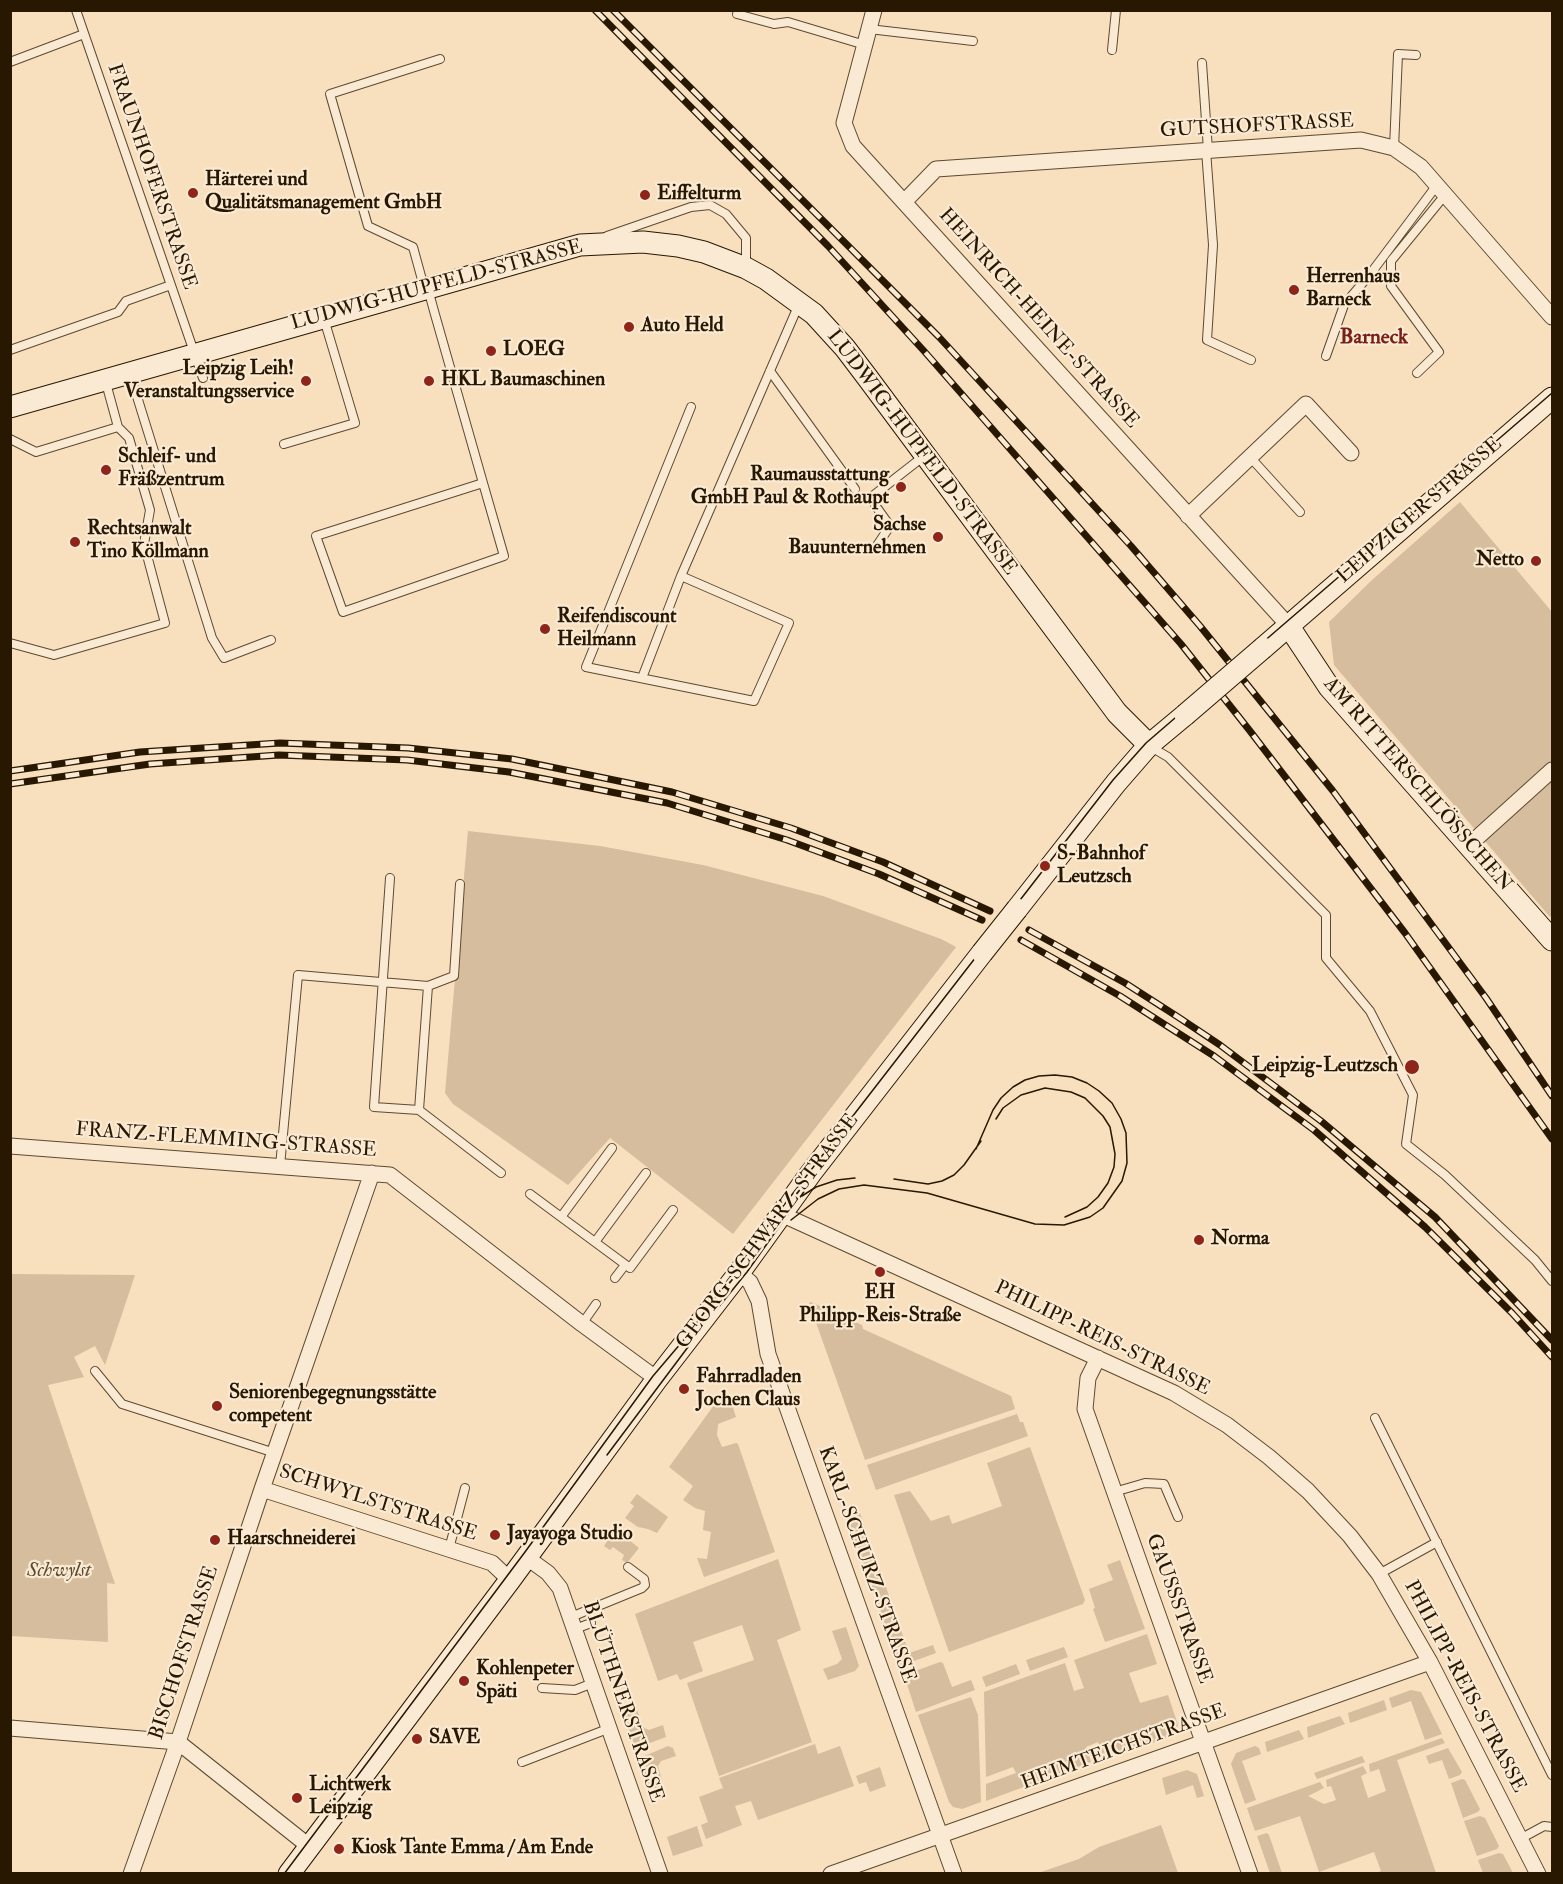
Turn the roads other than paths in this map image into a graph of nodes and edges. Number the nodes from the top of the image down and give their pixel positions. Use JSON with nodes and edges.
{"nodes":[{"id":1,"x":76,"y":10,"type":"edge"},
{"id":2,"x":874,"y":10,"type":"edge"},
{"id":3,"x":1116,"y":10,"type":"edge"},
{"id":4,"x":737,"y":14,"type":"dead end"},
{"id":5,"x":869,"y":29,"type":"junction"},
{"id":6,"x":84,"y":34,"type":"junction"},
{"id":7,"x":973,"y":41,"type":"dead end"},
{"id":8,"x":865,"y":45,"type":"junction"},
{"id":9,"x":1112,"y":50,"type":"dead end"},
{"id":10,"x":1416,"y":55,"type":"dead end"},
{"id":11,"x":440,"y":59,"type":"dead end"},
{"id":12,"x":10,"y":62,"type":"edge"},
{"id":13,"x":1202,"y":63,"type":"dead end"},
{"id":14,"x":1394,"y":148,"type":"junction"},
{"id":15,"x":1207,"y":150,"type":"junction"},
{"id":16,"x":1441,"y":190,"type":"junction"},
{"id":17,"x":904,"y":202,"type":"junction"},
{"id":18,"x":580,"y":245,"type":"junction"},
{"id":19,"x":746,"y":268,"type":"junction"},
{"id":20,"x":171,"y":285,"type":"junction"},
{"id":21,"x":426,"y":288,"type":"junction"},
{"id":22,"x":799,"y":303,"type":"junction"},
{"id":23,"x":323,"y":317,"type":"junction"},
{"id":24,"x":1552,"y":317,"type":"edge"},
{"id":25,"x":10,"y":350,"type":"edge"},
{"id":26,"x":195,"y":354,"type":"junction"},
{"id":27,"x":1326,"y":356,"type":"dead end"},
{"id":28,"x":1251,"y":360,"type":"dead end"},
{"id":29,"x":770,"y":370,"type":"junction"},
{"id":30,"x":129,"y":373,"type":"junction"},
{"id":31,"x":1417,"y":373,"type":"dead end"},
{"id":32,"x":203,"y":378,"type":"dead end"},
{"id":33,"x":105,"y":380,"type":"junction"},
{"id":34,"x":1552,"y":398,"type":"edge"},
{"id":35,"x":10,"y":407,"type":"edge"},
{"id":36,"x":691,"y":407,"type":"dead end"},
{"id":37,"x":118,"y":427,"type":"junction"},
{"id":38,"x":10,"y":439,"type":"edge"},
{"id":39,"x":284,"y":444,"type":"dead end"},
{"id":40,"x":1351,"y":453,"type":"dead end"},
{"id":41,"x":925,"y":455,"type":"junction"},
{"id":42,"x":1250,"y":457,"type":"junction"},
{"id":43,"x":483,"y":483,"type":"junction"},
{"id":44,"x":855,"y":489,"type":"dead end"},
{"id":45,"x":1300,"y":512,"type":"dead end"},
{"id":46,"x":1188,"y":516,"type":"junction"},
{"id":47,"x":874,"y":550,"type":"dead end"},
{"id":48,"x":681,"y":576,"type":"junction"},
{"id":49,"x":1287,"y":625,"type":"junction"},
{"id":50,"x":271,"y":640,"type":"dead end"},
{"id":51,"x":10,"y":643,"type":"edge"},
{"id":52,"x":642,"y":678,"type":"junction"},
{"id":53,"x":1149,"y":745,"type":"junction"},
{"id":54,"x":1552,"y":770,"type":"edge"},
{"id":55,"x":1469,"y":845,"type":"junction"},
{"id":56,"x":390,"y":878,"type":"dead end"},
{"id":57,"x":460,"y":884,"type":"dead end"},
{"id":58,"x":1552,"y":940,"type":"edge"},
{"id":59,"x":382,"y":982,"type":"junction"},
{"id":60,"x":428,"y":986,"type":"junction"},
{"id":61,"x":419,"y":1110,"type":"junction"},
{"id":62,"x":10,"y":1146,"type":"edge"},
{"id":63,"x":612,"y":1148,"type":"dead end"},
{"id":64,"x":280,"y":1166,"type":"junction"},
{"id":65,"x":372,"y":1173,"type":"junction"},
{"id":66,"x":501,"y":1173,"type":"dead end"},
{"id":67,"x":646,"y":1173,"type":"dead end"},
{"id":68,"x":530,"y":1194,"type":"dead end"},
{"id":69,"x":673,"y":1210,"type":"dead end"},
{"id":70,"x":781,"y":1214,"type":"junction"},
{"id":71,"x":561,"y":1217,"type":"junction"},
{"id":72,"x":595,"y":1242,"type":"junction"},
{"id":73,"x":625,"y":1265,"type":"junction"},
{"id":74,"x":739,"y":1273,"type":"junction"},
{"id":75,"x":615,"y":1278,"type":"dead end"},
{"id":76,"x":1552,"y":1281,"type":"edge"},
{"id":77,"x":596,"y":1304,"type":"dead end"},
{"id":78,"x":582,"y":1324,"type":"junction"},
{"id":79,"x":1098,"y":1358,"type":"junction"},
{"id":80,"x":95,"y":1371,"type":"dead end"},
{"id":81,"x":657,"y":1379,"type":"junction"},
{"id":82,"x":1375,"y":1418,"type":"dead end"},
{"id":83,"x":275,"y":1453,"type":"junction"},
{"id":84,"x":465,"y":1488,"type":"dead end"},
{"id":85,"x":262,"y":1489,"type":"junction"},
{"id":86,"x":1114,"y":1492,"type":"junction"},
{"id":87,"x":1178,"y":1517,"type":"dead end"},
{"id":88,"x":1437,"y":1542,"type":"junction"},
{"id":89,"x":448,"y":1549,"type":"junction"},
{"id":90,"x":526,"y":1557,"type":"junction"},
{"id":91,"x":628,"y":1567,"type":"dead end"},
{"id":92,"x":1379,"y":1574,"type":"junction"},
{"id":93,"x":510,"y":1580,"type":"junction"},
{"id":94,"x":573,"y":1623,"type":"junction"},
{"id":95,"x":591,"y":1623,"type":"dead end"},
{"id":96,"x":1430,"y":1662,"type":"junction"},
{"id":97,"x":594,"y":1683,"type":"junction"},
{"id":98,"x":542,"y":1688,"type":"dead end"},
{"id":99,"x":10,"y":1728,"type":"edge"},
{"id":100,"x":610,"y":1728,"type":"junction"},
{"id":101,"x":178,"y":1742,"type":"junction"},
{"id":102,"x":1203,"y":1742,"type":"junction"},
{"id":103,"x":522,"y":1762,"type":"dead end"},
{"id":104,"x":1552,"y":1775,"type":"edge"},
{"id":105,"x":1552,"y":1827,"type":"edge"},
{"id":106,"x":940,"y":1836,"type":"junction"},
{"id":107,"x":1521,"y":1839,"type":"junction"},
{"id":108,"x":310,"y":1846,"type":"junction"},
{"id":109,"x":131,"y":1874,"type":"edge"},
{"id":110,"x":289,"y":1874,"type":"edge"},
{"id":111,"x":660,"y":1874,"type":"edge"},
{"id":112,"x":831,"y":1874,"type":"edge"},
{"id":113,"x":954,"y":1874,"type":"edge"},
{"id":114,"x":1250,"y":1874,"type":"edge"},
{"id":115,"x":1538,"y":1874,"type":"edge"}],
"edges":[{"from":1,"to":6,"type":"lane","name":"FRAUNHOFERSTRASSE"},
{"from":2,"to":5,"type":"street","name":"HEINRICH-HEINE-STRASSE"},
{"from":3,"to":9,"type":"lane"},
{"from":4,"to":8,"type":"lane"},
{"from":5,"to":7,"type":"lane"},
{"from":5,"to":8,"type":"street","name":"HEINRICH-HEINE-STRASSE"},
{"from":6,"to":12,"type":"lane"},
{"from":6,"to":20,"type":"lane","name":"FRAUNHOFERSTRASSE"},
{"from":8,"to":17,"type":"street","name":"HEINRICH-HEINE-STRASSE"},
{"from":10,"to":14,"type":"lane"},
{"from":11,"to":21,"type":"lane"},
{"from":13,"to":15,"type":"lane"},
{"from":14,"to":15,"type":"street","name":"GUTSHOFSTRASSE"},
{"from":14,"to":16,"type":"street","name":"GUTSHOFSTRASSE"},
{"from":15,"to":17,"type":"street","name":"GUTSHOFSTRASSE"},
{"from":15,"to":28,"type":"lane"},
{"from":16,"to":24,"type":"street","name":"GUTSHOFSTRASSE"},
{"from":16,"to":27,"type":"lane"},
{"from":16,"to":31,"type":"lane"},
{"from":17,"to":46,"type":"street","name":"HEINRICH-HEINE-STRASSE"},
{"from":18,"to":19,"type":"main road","name":"LUDWIG-HUPFELD-STRASSE"},
{"from":18,"to":19,"type":"lane"},
{"from":18,"to":21,"type":"main road","name":"LUDWIG-HUPFELD-STRASSE"},
{"from":19,"to":22,"type":"main road","name":"LUDWIG-HUPFELD-STRASSE"},
{"from":20,"to":25,"type":"lane"},
{"from":20,"to":26,"type":"lane","name":"FRAUNHOFERSTRASSE"},
{"from":21,"to":23,"type":"main road","name":"LUDWIG-HUPFELD-STRASSE"},
{"from":21,"to":43,"type":"lane"},
{"from":22,"to":29,"type":"lane"},
{"from":22,"to":41,"type":"main road","name":"LUDWIG-HUPFELD-STRASSE"},
{"from":23,"to":26,"type":"main road","name":"LUDWIG-HUPFELD-STRASSE"},
{"from":23,"to":39,"type":"lane"},
{"from":26,"to":30,"type":"main road","name":"LUDWIG-HUPFELD-STRASSE"},
{"from":26,"to":32,"type":"lane","name":"FRAUNHOFERSTRASSE"},
{"from":29,"to":44,"type":"lane"},
{"from":29,"to":48,"type":"lane"},
{"from":30,"to":33,"type":"main road","name":"LUDWIG-HUPFELD-STRASSE"},
{"from":30,"to":50,"type":"lane"},
{"from":33,"to":35,"type":"main road","name":"LUDWIG-HUPFELD-STRASSE"},
{"from":33,"to":37,"type":"lane"},
{"from":34,"to":49,"type":"main road","name":"LEIPZIGER STRASSE"},
{"from":36,"to":52,"type":"lane"},
{"from":37,"to":38,"type":"lane"},
{"from":37,"to":51,"type":"lane"},
{"from":40,"to":42,"type":"street"},
{"from":41,"to":47,"type":"lane"},
{"from":41,"to":53,"type":"main road","name":"LUDWIG-HUPFELD-STRASSE"},
{"from":42,"to":45,"type":"lane"},
{"from":42,"to":46,"type":"street"},
{"from":43,"to":43,"type":"lane"},
{"from":46,"to":49,"type":"street","name":"HEINRICH-HEINE-STRASSE"},
{"from":48,"to":52,"type":"lane"},
{"from":48,"to":52,"type":"lane"},
{"from":49,"to":53,"type":"main road","name":"GEORG-SCHWARZ-STRASSE","bridge":true},
{"from":49,"to":55,"type":"main road","name":"AM RITTERSCHLÖSSCHEN"},
{"from":53,"to":70,"type":"main road","name":"GEORG-SCHWARZ-STRASSE","bridge":true},
{"from":53,"to":76,"type":"lane"},
{"from":54,"to":55,"type":"street"},
{"from":55,"to":58,"type":"main road","name":"AM RITTERSCHLÖSSCHEN"},
{"from":56,"to":59,"type":"lane"},
{"from":57,"to":60,"type":"lane"},
{"from":59,"to":60,"type":"lane"},
{"from":59,"to":61,"type":"lane"},
{"from":59,"to":64,"type":"lane"},
{"from":60,"to":61,"type":"lane"},
{"from":61,"to":66,"type":"lane"},
{"from":62,"to":64,"type":"street","name":"FRANZ-FLEMMING-STRASSE"},
{"from":63,"to":71,"type":"lane"},
{"from":64,"to":65,"type":"street","name":"FRANZ-FLEMMING-STRASSE"},
{"from":65,"to":78,"type":"street","name":"FRANZ-FLEMMING-STRASSE"},
{"from":65,"to":83,"type":"street","name":"BISCHOFSTRASSE"},
{"from":67,"to":72,"type":"lane"},
{"from":68,"to":71,"type":"lane"},
{"from":69,"to":73,"type":"lane"},
{"from":70,"to":74,"type":"main road","name":"GEORG-SCHWARZ-STRASSE"},
{"from":70,"to":79,"type":"street","name":"PHILIPP-REIS-STRASSE"},
{"from":71,"to":72,"type":"lane"},
{"from":72,"to":73,"type":"lane"},
{"from":73,"to":75,"type":"lane"},
{"from":74,"to":81,"type":"main road","name":"GEORG-SCHWARZ-STRASSE"},
{"from":74,"to":106,"type":"street","name":"KARL-SCHURZ-STRASSE"},
{"from":77,"to":78,"type":"lane"},
{"from":78,"to":81,"type":"street","name":"FRANZ-FLEMMING-STRASSE"},
{"from":79,"to":86,"type":"street","name":"GAUSSSTRASSE"},
{"from":79,"to":92,"type":"street","name":"PHILIPP-REIS-STRASSE"},
{"from":80,"to":83,"type":"lane"},
{"from":81,"to":90,"type":"main road","name":"GEORG-SCHWARZ-STRASSE"},
{"from":82,"to":88,"type":"lane"},
{"from":83,"to":85,"type":"street","name":"BISCHOFSTRASSE"},
{"from":84,"to":89,"type":"lane"},
{"from":85,"to":89,"type":"street","name":"SCHWYLSTSTRASSE"},
{"from":85,"to":101,"type":"street","name":"BISCHOFSTRASSE"},
{"from":86,"to":87,"type":"lane"},
{"from":86,"to":102,"type":"street","name":"GAUSSSTRASSE"},
{"from":88,"to":92,"type":"lane"},
{"from":88,"to":104,"type":"lane"},
{"from":89,"to":93,"type":"street","name":"SCHWYLSTSTRASSE"},
{"from":90,"to":93,"type":"main road","name":"GEORG-SCHWARZ-STRASSE"},
{"from":90,"to":94,"type":"street","name":"BLÜTHNERSTRASSE"},
{"from":91,"to":94,"type":"lane"},
{"from":92,"to":96,"type":"street","name":"PHILIPP-REIS-STRASSE"},
{"from":93,"to":108,"type":"main road","name":"GEORG-SCHWARZ-STRASSE"},
{"from":94,"to":95,"type":"lane"},
{"from":94,"to":97,"type":"street","name":"BLÜTHNERSTRASSE"},
{"from":96,"to":102,"type":"street","name":"HEIMTEICHSTRASSE"},
{"from":96,"to":107,"type":"street","name":"PHILIPP-REIS-STRASSE"},
{"from":97,"to":98,"type":"lane"},
{"from":97,"to":100,"type":"street","name":"BLÜTHNERSTRASSE"},
{"from":99,"to":101,"type":"street"},
{"from":100,"to":103,"type":"lane"},
{"from":100,"to":111,"type":"street","name":"BLÜTHNERSTRASSE"},
{"from":101,"to":108,"type":"street"},
{"from":101,"to":109,"type":"street","name":"BISCHOFSTRASSE"},
{"from":102,"to":106,"type":"street","name":"HEIMTEICHSTRASSE"},
{"from":102,"to":114,"type":"street","name":"GAUSSSTRASSE"},
{"from":105,"to":107,"type":"lane"},
{"from":106,"to":112,"type":"street","name":"HEIMTEICHSTRASSE"},
{"from":106,"to":113,"type":"street","name":"KARL-SCHURZ-STRASSE"},
{"from":107,"to":115,"type":"street","name":"PHILIPP-REIS-STRASSE"},
{"from":108,"to":110,"type":"main road","name":"GEORG-SCHWARZ-STRASSE"}]}
